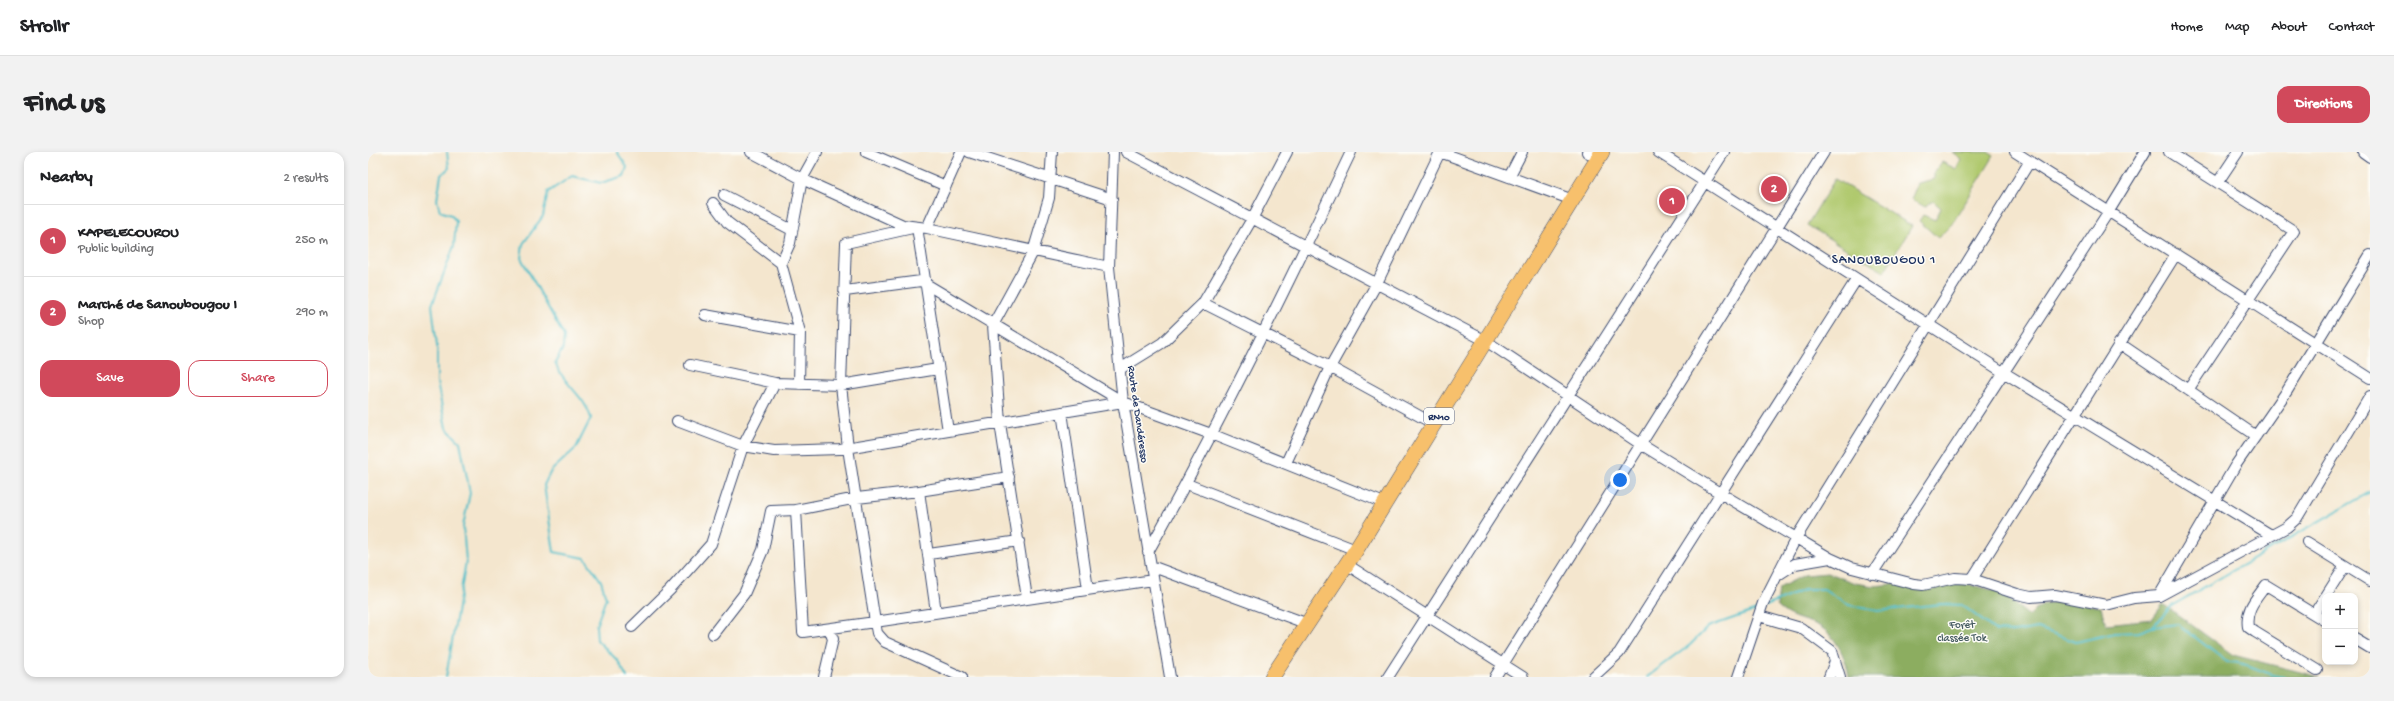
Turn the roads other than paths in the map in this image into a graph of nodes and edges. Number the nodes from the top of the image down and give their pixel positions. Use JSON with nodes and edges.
{"nodes":[{"id":1,"x":751,"y":152,"type":"edge"},
{"id":2,"x":817,"y":152,"type":"edge"},
{"id":3,"x":866,"y":152,"type":"edge"},
{"id":4,"x":961,"y":152,"type":"edge"},
{"id":5,"x":968,"y":152,"type":"edge"},
{"id":6,"x":1052,"y":152,"type":"edge"},
{"id":7,"x":1113,"y":152,"type":"edge"},
{"id":8,"x":1126,"y":152,"type":"edge"},
{"id":9,"x":1287,"y":152,"type":"edge"},
{"id":10,"x":1351,"y":152,"type":"edge"},
{"id":11,"x":1440,"y":152,"type":"edge"},
{"id":12,"x":1522,"y":152,"type":"edge"},
{"id":13,"x":1658,"y":152,"type":"edge"},
{"id":14,"x":1724,"y":152,"type":"edge"},
{"id":15,"x":1824,"y":152,"type":"edge"},
{"id":16,"x":2015,"y":152,"type":"edge"},
{"id":17,"x":2145,"y":152,"type":"edge"},
{"id":18,"x":2169,"y":152,"type":"edge"},
{"id":19,"x":2238,"y":152,"type":"edge"},
{"id":20,"x":2363,"y":152,"type":"edge"},
{"id":21,"x":1596,"y":154,"type":"edge"},
{"id":22,"x":2370,"y":157,"type":"edge"},
{"id":23,"x":2030,"y":161,"type":"junction"},
{"id":24,"x":1509,"y":177,"type":"junction"},
{"id":25,"x":802,"y":179,"type":"junction"},
{"id":26,"x":1050,"y":179,"type":"junction"},
{"id":27,"x":1705,"y":181,"type":"junction"},
{"id":28,"x":2218,"y":182,"type":"junction"},
{"id":29,"x":946,"y":186,"type":"junction"},
{"id":30,"x":724,"y":195,"type":"dead end"},
{"id":31,"x":1112,"y":199,"type":"junction"},
{"id":32,"x":1573,"y":200,"type":"junction"},
{"id":33,"x":713,"y":203,"type":"dead end"},
{"id":34,"x":2109,"y":211,"type":"junction"},
{"id":35,"x":1252,"y":219,"type":"junction"},
{"id":36,"x":917,"y":226,"type":"junction"},
{"id":37,"x":927,"y":228,"type":"junction"},
{"id":38,"x":1776,"y":229,"type":"junction"},
{"id":39,"x":792,"y":230,"type":"junction"},
{"id":40,"x":1306,"y":246,"type":"junction"},
{"id":41,"x":1034,"y":252,"type":"junction"},
{"id":42,"x":2176,"y":254,"type":"junction"},
{"id":43,"x":2370,"y":254,"type":"edge"},
{"id":44,"x":781,"y":263,"type":"junction"},
{"id":45,"x":1109,"y":267,"type":"junction"},
{"id":46,"x":1856,"y":280,"type":"junction"},
{"id":47,"x":1377,"y":283,"type":"junction"},
{"id":48,"x":925,"y":284,"type":"junction"},
{"id":49,"x":845,"y":290,"type":"junction"},
{"id":50,"x":2248,"y":300,"type":"junction"},
{"id":51,"x":1203,"y":303,"type":"junction"},
{"id":52,"x":705,"y":315,"type":"dead end"},
{"id":53,"x":993,"y":325,"type":"junction"},
{"id":54,"x":1928,"y":325,"type":"junction"},
{"id":55,"x":800,"y":332,"type":"junction"},
{"id":56,"x":1264,"y":334,"type":"junction"},
{"id":57,"x":1486,"y":340,"type":"junction"},
{"id":58,"x":2119,"y":343,"type":"junction"},
{"id":59,"x":2317,"y":344,"type":"junction"},
{"id":60,"x":690,"y":365,"type":"dead end"},
{"id":61,"x":1330,"y":367,"type":"junction"},
{"id":62,"x":938,"y":369,"type":"junction"},
{"id":63,"x":1120,"y":369,"type":"junction"},
{"id":64,"x":2002,"y":372,"type":"junction"},
{"id":65,"x":2370,"y":378,"type":"edge"},
{"id":66,"x":775,"y":383,"type":"junction"},
{"id":67,"x":799,"y":384,"type":"junction"},
{"id":68,"x":841,"y":385,"type":"junction"},
{"id":69,"x":2188,"y":390,"type":"junction"},
{"id":70,"x":1569,"y":396,"type":"junction"},
{"id":71,"x":2370,"y":396,"type":"edge"},
{"id":72,"x":1123,"y":402,"type":"junction"},
{"id":73,"x":1062,"y":412,"type":"junction"},
{"id":74,"x":2073,"y":415,"type":"junction"},
{"id":75,"x":677,"y":421,"type":"dead end"},
{"id":76,"x":1000,"y":422,"type":"junction"},
{"id":77,"x":1434,"y":424,"type":"junction"},
{"id":78,"x":948,"y":431,"type":"junction"},
{"id":79,"x":1211,"y":434,"type":"junction"},
{"id":80,"x":2256,"y":436,"type":"junction"},
{"id":81,"x":1642,"y":445,"type":"junction"},
{"id":82,"x":743,"y":446,"type":"junction"},
{"id":83,"x":848,"y":448,"type":"junction"},
{"id":84,"x":1286,"y":463,"type":"junction"},
{"id":85,"x":1009,"y":477,"type":"junction"},
{"id":86,"x":1187,"y":484,"type":"junction"},
{"id":87,"x":919,"y":491,"type":"junction"},
{"id":88,"x":1720,"y":493,"type":"junction"},
{"id":89,"x":857,"y":498,"type":"junction"},
{"id":90,"x":2214,"y":501,"type":"junction"},
{"id":91,"x":1384,"y":503,"type":"junction"},
{"id":92,"x":796,"y":510,"type":"junction"},
{"id":93,"x":2271,"y":535,"type":"junction"},
{"id":94,"x":1796,"y":538,"type":"junction"},
{"id":95,"x":1018,"y":541,"type":"junction"},
{"id":96,"x":2307,"y":542,"type":"dead end"},
{"id":97,"x":1356,"y":550,"type":"junction"},
{"id":98,"x":1148,"y":552,"type":"junction"},
{"id":99,"x":929,"y":554,"type":"junction"},
{"id":100,"x":1830,"y":558,"type":"junction"},
{"id":101,"x":1346,"y":564,"type":"junction"},
{"id":102,"x":1151,"y":566,"type":"junction"},
{"id":103,"x":2345,"y":566,"type":"junction"},
{"id":104,"x":1872,"y":574,"type":"junction"},
{"id":105,"x":1777,"y":576,"type":"junction"},
{"id":106,"x":1972,"y":578,"type":"junction"},
{"id":107,"x":1153,"y":580,"type":"junction"},
{"id":108,"x":2370,"y":581,"type":"edge"},
{"id":109,"x":1088,"y":589,"type":"junction"},
{"id":110,"x":2328,"y":593,"type":"edge"},
{"id":111,"x":2159,"y":596,"type":"junction"},
{"id":112,"x":1027,"y":598,"type":"junction"},
{"id":113,"x":2322,"y":602,"type":"edge"},
{"id":114,"x":936,"y":612,"type":"junction"},
{"id":115,"x":2314,"y":614,"type":"junction"},
{"id":116,"x":1760,"y":615,"type":"junction"},
{"id":117,"x":1426,"y":616,"type":"junction"},
{"id":118,"x":2322,"y":619,"type":"edge"},
{"id":119,"x":875,"y":622,"type":"junction"},
{"id":120,"x":1308,"y":624,"type":"junction"},
{"id":121,"x":632,"y":627,"type":"dead end"},
{"id":122,"x":829,"y":629,"type":"junction"},
{"id":123,"x":713,"y":634,"type":"dead end"},
{"id":124,"x":2358,"y":641,"type":"edge"},
{"id":125,"x":2370,"y":648,"type":"edge"},
{"id":126,"x":1835,"y":661,"type":"junction"},
{"id":127,"x":1503,"y":665,"type":"junction"},
{"id":128,"x":2317,"y":670,"type":"dead end"},
{"id":129,"x":824,"y":677,"type":"edge"},
{"id":130,"x":962,"y":677,"type":"edge"},
{"id":131,"x":1170,"y":677,"type":"edge"},
{"id":132,"x":1272,"y":677,"type":"edge"},
{"id":133,"x":1388,"y":677,"type":"edge"},
{"id":134,"x":1495,"y":677,"type":"edge"},
{"id":135,"x":1523,"y":677,"type":"edge"},
{"id":136,"x":1593,"y":677,"type":"edge"},
{"id":137,"x":1738,"y":677,"type":"edge"},
{"id":138,"x":1829,"y":677,"type":"edge"},
{"id":139,"x":1840,"y":677,"type":"edge"}],
"edges":[{"from":1,"to":25,"type":"street"},
{"from":2,"to":25,"type":"street"},
{"from":3,"to":29,"type":"street"},
{"from":4,"to":29,"type":"street"},
{"from":5,"to":26,"type":"street"},
{"from":6,"to":26,"type":"street"},
{"from":7,"to":31,"type":"street","name":"Route de Dandéresso"},
{"from":8,"to":35,"type":"street"},
{"from":9,"to":35,"type":"street"},
{"from":10,"to":40,"type":"street"},
{"from":11,"to":24,"type":"street"},
{"from":11,"to":47,"type":"street"},
{"from":12,"to":24,"type":"street"},
{"from":13,"to":27,"type":"street"},
{"from":14,"to":27,"type":"street"},
{"from":15,"to":38,"type":"street"},
{"from":16,"to":23,"type":"street"},
{"from":17,"to":34,"type":"street"},
{"from":18,"to":28,"type":"street"},
{"from":19,"to":28,"type":"street"},
{"from":20,"to":22,"type":"street"},
{"from":21,"to":32,"type":"highway","number":"RN10"},
{"from":23,"to":34,"type":"street"},
{"from":23,"to":54,"type":"street"},
{"from":24,"to":32,"type":"street"},
{"from":25,"to":36,"type":"street"},
{"from":25,"to":39,"type":"street"},
{"from":26,"to":31,"type":"street"},
{"from":26,"to":41,"type":"street"},
{"from":27,"to":38,"type":"street"},
{"from":27,"to":70,"type":"street"},
{"from":28,"to":50,"type":"street"},
{"from":29,"to":37,"type":"street"},
{"from":30,"to":39,"type":"street"},
{"from":31,"to":45,"type":"street","name":"Route de Dandéresso"},
{"from":32,"to":57,"type":"highway","number":"RN10"},
{"from":33,"to":44,"type":"street"},
{"from":34,"to":42,"type":"street"},
{"from":34,"to":64,"type":"street"},
{"from":35,"to":40,"type":"street"},
{"from":35,"to":51,"type":"street"},
{"from":36,"to":37,"type":"street"},
{"from":36,"to":48,"type":"street"},
{"from":36,"to":49,"type":"street"},
{"from":37,"to":41,"type":"street"},
{"from":38,"to":46,"type":"street"},
{"from":38,"to":81,"type":"street"},
{"from":39,"to":44,"type":"street"},
{"from":40,"to":47,"type":"street"},
{"from":40,"to":56,"type":"street"},
{"from":41,"to":45,"type":"street"},
{"from":41,"to":53,"type":"street"},
{"from":42,"to":50,"type":"street"},
{"from":42,"to":58,"type":"street"},
{"from":43,"to":59,"type":"street"},
{"from":44,"to":55,"type":"street"},
{"from":45,"to":63,"type":"street","name":"Route de Dandéresso"},
{"from":46,"to":54,"type":"street"},
{"from":46,"to":88,"type":"street"},
{"from":47,"to":57,"type":"street"},
{"from":47,"to":61,"type":"street"},
{"from":48,"to":49,"type":"street"},
{"from":48,"to":53,"type":"street"},
{"from":48,"to":62,"type":"street"},
{"from":49,"to":68,"type":"street"},
{"from":50,"to":59,"type":"street"},
{"from":50,"to":69,"type":"street"},
{"from":51,"to":56,"type":"street"},
{"from":51,"to":63,"type":"street"},
{"from":52,"to":55,"type":"street"},
{"from":53,"to":72,"type":"street"},
{"from":53,"to":76,"type":"street"},
{"from":54,"to":64,"type":"street"},
{"from":54,"to":94,"type":"street"},
{"from":55,"to":67,"type":"street"},
{"from":56,"to":61,"type":"street"},
{"from":56,"to":79,"type":"street"},
{"from":57,"to":70,"type":"street"},
{"from":57,"to":77,"type":"highway","number":"RN10"},
{"from":58,"to":69,"type":"street"},
{"from":58,"to":74,"type":"street"},
{"from":59,"to":65,"type":"street"},
{"from":59,"to":80,"type":"street"},
{"from":60,"to":66,"type":"street"},
{"from":61,"to":77,"type":"street"},
{"from":61,"to":84,"type":"street"},
{"from":62,"to":68,"type":"street"},
{"from":62,"to":78,"type":"street"},
{"from":63,"to":72,"type":"street","name":"Route de Dandéresso"},
{"from":64,"to":74,"type":"street"},
{"from":64,"to":104,"type":"street"},
{"from":66,"to":67,"type":"street"},
{"from":66,"to":82,"type":"street"},
{"from":67,"to":68,"type":"street"},
{"from":68,"to":83,"type":"street"},
{"from":69,"to":80,"type":"street"},
{"from":70,"to":81,"type":"street"},
{"from":70,"to":117,"type":"street"},
{"from":71,"to":93,"type":"street"},
{"from":72,"to":73,"type":"street"},
{"from":72,"to":79,"type":"street"},
{"from":72,"to":98,"type":"street","name":"Route de Dandéresso"},
{"from":73,"to":76,"type":"street"},
{"from":73,"to":109,"type":"street"},
{"from":74,"to":90,"type":"street"},
{"from":74,"to":106,"type":"street"},
{"from":75,"to":82,"type":"street"},
{"from":76,"to":78,"type":"street"},
{"from":76,"to":85,"type":"street"},
{"from":77,"to":91,"type":"highway","number":"RN10"},
{"from":78,"to":83,"type":"street"},
{"from":79,"to":84,"type":"street"},
{"from":79,"to":86,"type":"street"},
{"from":80,"to":90,"type":"street"},
{"from":81,"to":88,"type":"street"},
{"from":81,"to":127,"type":"street"},
{"from":82,"to":83,"type":"street"},
{"from":82,"to":121,"type":"street"},
{"from":83,"to":89,"type":"street"},
{"from":84,"to":91,"type":"street"},
{"from":85,"to":87,"type":"street"},
{"from":85,"to":95,"type":"street"},
{"from":86,"to":97,"type":"street"},
{"from":86,"to":98,"type":"street"},
{"from":87,"to":89,"type":"street"},
{"from":87,"to":99,"type":"street"},
{"from":88,"to":94,"type":"street"},
{"from":88,"to":136,"type":"street"},
{"from":89,"to":92,"type":"street"},
{"from":89,"to":119,"type":"street"},
{"from":90,"to":93,"type":"street"},
{"from":90,"to":111,"type":"street"},
{"from":91,"to":97,"type":"highway","number":"RN10"},
{"from":92,"to":122,"type":"street"},
{"from":92,"to":123,"type":"street"},
{"from":93,"to":111,"type":"street"},
{"from":94,"to":100,"type":"street"},
{"from":94,"to":105,"type":"street"},
{"from":95,"to":99,"type":"street"},
{"from":95,"to":112,"type":"street"},
{"from":96,"to":103,"type":"street"},
{"from":97,"to":101,"type":"highway","number":"RN10"},
{"from":98,"to":102,"type":"street","name":"Route de Dandéresso"},
{"from":99,"to":114,"type":"street"},
{"from":100,"to":104,"type":"street"},
{"from":100,"to":105,"type":"street"},
{"from":101,"to":117,"type":"street"},
{"from":101,"to":120,"type":"highway","number":"RN10"},
{"from":102,"to":107,"type":"street","name":"Route de Dandéresso"},
{"from":102,"to":120,"type":"street"},
{"from":103,"to":108,"type":"street"},
{"from":103,"to":110,"type":"street"},
{"from":104,"to":106,"type":"street"},
{"from":105,"to":116,"type":"street"},
{"from":106,"to":111,"type":"street"},
{"from":107,"to":109,"type":"street"},
{"from":107,"to":131,"type":"street","name":"Route de Dandéresso"},
{"from":109,"to":112,"type":"street"},
{"from":112,"to":114,"type":"street"},
{"from":113,"to":115,"type":"street"},
{"from":114,"to":119,"type":"street"},
{"from":115,"to":118,"type":"street"},
{"from":115,"to":128,"type":"street"},
{"from":116,"to":126,"type":"street"},
{"from":116,"to":137,"type":"street"},
{"from":117,"to":127,"type":"street"},
{"from":117,"to":133,"type":"street"},
{"from":119,"to":122,"type":"street"},
{"from":119,"to":130,"type":"street"},
{"from":120,"to":132,"type":"highway","number":"RN10"},
{"from":122,"to":129,"type":"street"},
{"from":124,"to":125,"type":"street"},
{"from":126,"to":138,"type":"street"},
{"from":126,"to":139,"type":"street"},
{"from":127,"to":134,"type":"street"},
{"from":127,"to":135,"type":"street"}]}
